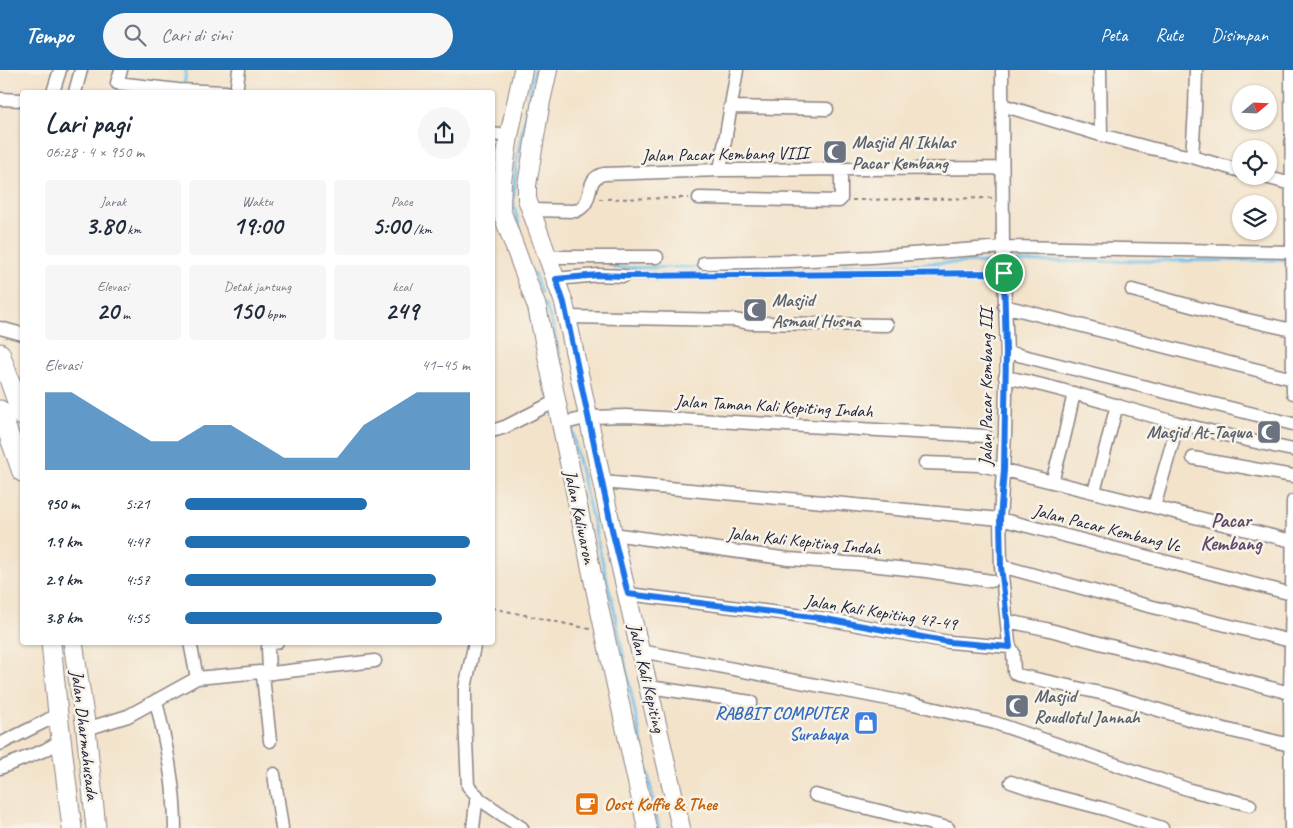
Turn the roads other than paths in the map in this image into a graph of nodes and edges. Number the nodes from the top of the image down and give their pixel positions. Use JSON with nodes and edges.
{"nodes":[{"id":1,"x":60,"y":70,"type":"edge"},
{"id":2,"x":81,"y":70,"type":"edge"},
{"id":3,"x":121,"y":70,"type":"edge"},
{"id":4,"x":239,"y":70,"type":"edge"},
{"id":5,"x":523,"y":70,"type":"edge"},
{"id":6,"x":548,"y":70,"type":"edge"},
{"id":7,"x":737,"y":70,"type":"edge"},
{"id":8,"x":1002,"y":70,"type":"edge"},
{"id":9,"x":1100,"y":70,"type":"edge"},
{"id":10,"x":1196,"y":70,"type":"edge"},
{"id":11,"x":1291,"y":70,"type":"edge"},
{"id":12,"x":116,"y":88,"type":"edge"},
{"id":13,"x":54,"y":90,"type":"edge"},
{"id":14,"x":76,"y":90,"type":"edge"},
{"id":15,"x":187,"y":90,"type":"edge"},
{"id":16,"x":236,"y":90,"type":"edge"},
{"id":17,"x":0,"y":99,"type":"edge"},
{"id":18,"x":20,"y":100,"type":"edge"},
{"id":19,"x":1002,"y":105,"type":"junction"},
{"id":20,"x":730,"y":107,"type":"junction"},
{"id":21,"x":827,"y":109,"type":"dead end"},
{"id":22,"x":1292,"y":120,"type":"edge"},
{"id":23,"x":501,"y":135,"type":"edge"},
{"id":24,"x":1102,"y":135,"type":"junction"},
{"id":25,"x":1192,"y":157,"type":"junction"},
{"id":26,"x":1002,"y":168,"type":"junction"},
{"id":27,"x":1232,"y":168,"type":"edge"},
{"id":28,"x":720,"y":170,"type":"junction"},
{"id":29,"x":841,"y":170,"type":"junction"},
{"id":30,"x":497,"y":180,"type":"edge"},
{"id":31,"x":1277,"y":180,"type":"edge"},
{"id":32,"x":1291,"y":184,"type":"junction"},
{"id":33,"x":699,"y":198,"type":"road end"},
{"id":34,"x":530,"y":210,"type":"junction"},
{"id":35,"x":497,"y":216,"type":"edge"},
{"id":36,"x":1003,"y":249,"type":"junction"},
{"id":37,"x":1292,"y":252,"type":"junction"},
{"id":38,"x":548,"y":257,"type":"junction"},
{"id":39,"x":657,"y":257,"type":"dead end"},
{"id":40,"x":704,"y":263,"type":"dead end"},
{"id":41,"x":1004,"y":273,"type":"junction"},
{"id":42,"x":624,"y":276,"type":"joint"},
{"id":43,"x":556,"y":279,"type":"junction"},
{"id":44,"x":1132,"y":290,"type":"dead end"},
{"id":45,"x":1293,"y":292,"type":"edge"},
{"id":46,"x":1004,"y":306,"type":"junction"},
{"id":47,"x":567,"y":317,"type":"junction"},
{"id":48,"x":887,"y":325,"type":"dead end"},
{"id":49,"x":0,"y":328,"type":"edge"},
{"id":50,"x":1292,"y":330,"type":"edge"},
{"id":51,"x":20,"y":333,"type":"edge"},
{"id":52,"x":1006,"y":352,"type":"junction"},
{"id":53,"x":1,"y":360,"type":"edge"},
{"id":54,"x":1006,"y":377,"type":"junction"},
{"id":55,"x":1293,"y":379,"type":"edge"},
{"id":56,"x":1074,"y":393,"type":"junction"},
{"id":57,"x":1293,"y":393,"type":"edge"},
{"id":58,"x":556,"y":401,"type":"junction"},
{"id":59,"x":1117,"y":405,"type":"junction"},
{"id":60,"x":0,"y":410,"type":"edge"},
{"id":61,"x":20,"y":411,"type":"edge"},
{"id":62,"x":587,"y":417,"type":"junction"},
{"id":63,"x":1178,"y":423,"type":"junction"},
{"id":64,"x":564,"y":424,"type":"junction"},
{"id":65,"x":1293,"y":424,"type":"edge"},
{"id":66,"x":495,"y":431,"type":"edge"},
{"id":67,"x":986,"y":436,"type":"dead end"},
{"id":68,"x":1293,"y":450,"type":"edge"},
{"id":69,"x":1193,"y":458,"type":"dead end"},
{"id":70,"x":925,"y":463,"type":"dead end"},
{"id":71,"x":20,"y":466,"type":"edge"},
{"id":72,"x":1004,"y":470,"type":"junction"},
{"id":73,"x":1293,"y":476,"type":"edge"},
{"id":74,"x":603,"y":482,"type":"junction"},
{"id":75,"x":1052,"y":482,"type":"junction"},
{"id":76,"x":1094,"y":492,"type":"junction"},
{"id":77,"x":1293,"y":501,"type":"edge"},
{"id":78,"x":1154,"y":507,"type":"junction"},
{"id":79,"x":1000,"y":519,"type":"junction"},
{"id":80,"x":613,"y":534,"type":"junction"},
{"id":81,"x":1292,"y":541,"type":"edge"},
{"id":82,"x":1001,"y":566,"type":"junction"},
{"id":83,"x":991,"y":581,"type":"dead end"},
{"id":84,"x":628,"y":594,"type":"junction"},
{"id":85,"x":1292,"y":594,"type":"edge"},
{"id":86,"x":1008,"y":621,"type":"junction"},
{"id":87,"x":1291,"y":641,"type":"junction"},
{"id":88,"x":51,"y":645,"type":"edge"},
{"id":89,"x":73,"y":645,"type":"edge"},
{"id":90,"x":191,"y":645,"type":"edge"},
{"id":91,"x":270,"y":645,"type":"edge"},
{"id":92,"x":474,"y":645,"type":"edge"},
{"id":93,"x":1010,"y":647,"type":"junction"},
{"id":94,"x":641,"y":651,"type":"junction"},
{"id":95,"x":375,"y":661,"type":"dead end"},
{"id":96,"x":266,"y":674,"type":"junction"},
{"id":97,"x":197,"y":678,"type":"junction"},
{"id":98,"x":649,"y":687,"type":"junction"},
{"id":99,"x":1286,"y":692,"type":"junction"},
{"id":100,"x":156,"y":701,"type":"junction"},
{"id":101,"x":751,"y":702,"type":"dead end"},
{"id":102,"x":58,"y":714,"type":"junction"},
{"id":103,"x":86,"y":729,"type":"junction"},
{"id":104,"x":270,"y":741,"type":"dead end"},
{"id":105,"x":61,"y":742,"type":"junction"},
{"id":106,"x":0,"y":744,"type":"edge"},
{"id":107,"x":1290,"y":745,"type":"junction"},
{"id":108,"x":0,"y":768,"type":"edge"},
{"id":109,"x":274,"y":774,"type":"dead end"},
{"id":110,"x":1011,"y":782,"type":"dead end"},
{"id":111,"x":816,"y":795,"type":"dead end"},
{"id":112,"x":480,"y":798,"type":"junction"},
{"id":113,"x":1250,"y":805,"type":"dead end"},
{"id":114,"x":72,"y":828,"type":"edge"},
{"id":115,"x":96,"y":828,"type":"edge"},
{"id":116,"x":175,"y":828,"type":"edge"},
{"id":117,"x":282,"y":828,"type":"edge"},
{"id":118,"x":474,"y":828,"type":"edge"},
{"id":119,"x":522,"y":828,"type":"edge"},
{"id":120,"x":647,"y":828,"type":"edge"},
{"id":121,"x":681,"y":828,"type":"edge"},
{"id":122,"x":948,"y":828,"type":"edge"},
{"id":123,"x":1162,"y":828,"type":"edge"},
{"id":124,"x":1291,"y":828,"type":"edge"}],
"edges":[{"from":1,"to":13,"type":"street"},
{"from":2,"to":14,"type":"street"},
{"from":3,"to":12,"type":"street"},
{"from":4,"to":16,"type":"street"},
{"from":5,"to":23,"type":"main road"},
{"from":6,"to":34,"type":"main road","name":"Jalan Kali Kepiting"},
{"from":7,"to":20,"type":"street"},
{"from":8,"to":19,"type":"street","name":"Jalan Pacar Kembang III"},
{"from":9,"to":24,"type":"street"},
{"from":10,"to":25,"type":"street"},
{"from":11,"to":22,"type":"street"},
{"from":12,"to":15,"type":"street"},
{"from":17,"to":18,"type":"street"},
{"from":19,"to":24,"type":"street"},
{"from":19,"to":26,"type":"street","name":"Jalan Pacar Kembang III"},
{"from":20,"to":21,"type":"street"},
{"from":20,"to":28,"type":"street"},
{"from":22,"to":32,"type":"street"},
{"from":23,"to":30,"type":"main road"},
{"from":24,"to":25,"type":"street"},
{"from":25,"to":27,"type":"street"},
{"from":26,"to":29,"type":"street","name":"Jalan Pacar Kembang VIII"},
{"from":26,"to":36,"type":"street","name":"Jalan Pacar Kembang III"},
{"from":28,"to":29,"type":"street","name":"Jalan Pacar Kembang VIII"},
{"from":28,"to":34,"type":"street","name":"Jalan Pacar Kembang VIII"},
{"from":29,"to":33,"type":"street"},
{"from":30,"to":35,"type":"main road"},
{"from":31,"to":32,"type":"street"},
{"from":32,"to":37,"type":"street"},
{"from":34,"to":38,"type":"main road","name":"Jalan Kali Kepiting"},
{"from":35,"to":58,"type":"main road","name":"Jalan Kaliwaron"},
{"from":36,"to":37,"type":"street"},
{"from":36,"to":40,"type":"street"},
{"from":36,"to":41,"type":"street","name":"Jalan Pacar Kembang III"},
{"from":37,"to":45,"type":"street"},
{"from":38,"to":39,"type":"street"},
{"from":38,"to":43,"type":"main road","name":"Jalan Kali Kepiting"},
{"from":41,"to":42,"type":"lane"},
{"from":41,"to":46,"type":"street","name":"Jalan Pacar Kembang III"},
{"from":42,"to":43,"type":"street"},
{"from":43,"to":47,"type":"main road","name":"Jalan Kali Kepiting"},
{"from":44,"to":50,"type":"street"},
{"from":45,"to":50,"type":"street"},
{"from":46,"to":52,"type":"street","name":"Jalan Pacar Kembang III"},
{"from":46,"to":55,"type":"street"},
{"from":47,"to":48,"type":"street"},
{"from":47,"to":62,"type":"main road","name":"Jalan Kali Kepiting"},
{"from":49,"to":51,"type":"street"},
{"from":50,"to":55,"type":"street"},
{"from":52,"to":54,"type":"street","name":"Jalan Pacar Kembang III"},
{"from":52,"to":65,"type":"street"},
{"from":53,"to":61,"type":"main road"},
{"from":54,"to":56,"type":"street"},
{"from":54,"to":72,"type":"street","name":"Jalan Pacar Kembang III"},
{"from":55,"to":57,"type":"street"},
{"from":56,"to":59,"type":"street"},
{"from":56,"to":75,"type":"street"},
{"from":58,"to":64,"type":"main road","name":"Jalan Kaliwaron"},
{"from":58,"to":66,"type":"street"},
{"from":59,"to":63,"type":"street"},
{"from":59,"to":76,"type":"street"},
{"from":60,"to":71,"type":"main road"},
{"from":62,"to":64,"type":"street","name":"Jalan Taman Kali Kepiting Indah"},
{"from":62,"to":67,"type":"street","name":"Jalan Taman Kali Kepiting Indah"},
{"from":62,"to":74,"type":"main road","name":"Jalan Kali Kepiting"},
{"from":63,"to":68,"type":"street"},
{"from":63,"to":78,"type":"street"},
{"from":64,"to":120,"type":"main road","name":"Jalan Kaliwaron"},
{"from":69,"to":73,"type":"street"},
{"from":70,"to":72,"type":"street"},
{"from":72,"to":75,"type":"street"},
{"from":72,"to":79,"type":"street","name":"Jalan Pacar Kembang III"},
{"from":74,"to":79,"type":"street","name":"Jalan Pacar Kembang Vc"},
{"from":74,"to":80,"type":"main road","name":"Jalan Kali Kepiting"},
{"from":75,"to":76,"type":"street"},
{"from":76,"to":78,"type":"street"},
{"from":77,"to":81,"type":"street"},
{"from":78,"to":81,"type":"street"},
{"from":79,"to":82,"type":"street","name":"Jalan Pacar Kembang III"},
{"from":79,"to":85,"type":"street","name":"Jalan Pacar Kembang Vc"},
{"from":80,"to":83,"type":"street","name":"Jalan Kali Kepiting Indah"},
{"from":80,"to":84,"type":"main road","name":"Jalan Kali Kepiting"},
{"from":81,"to":85,"type":"street"},
{"from":82,"to":86,"type":"street","name":"Jalan Pacar Kembang III"},
{"from":82,"to":87,"type":"street"},
{"from":84,"to":93,"type":"street","name":"Jalan Kali Kepiting 47-49"},
{"from":84,"to":94,"type":"main road","name":"Jalan Kali Kepiting"},
{"from":85,"to":87,"type":"street"},
{"from":86,"to":93,"type":"street","name":"Jalan Pacar Kembang III"},
{"from":86,"to":99,"type":"street"},
{"from":87,"to":99,"type":"street"},
{"from":88,"to":102,"type":"main road","name":"Jalan Dharmahusada"},
{"from":89,"to":103,"type":"main road","name":"Jalan Dharmahusada"},
{"from":90,"to":97,"type":"street"},
{"from":91,"to":96,"type":"street"},
{"from":92,"to":112,"type":"street"},
{"from":93,"to":107,"type":"street","name":"Jalan Pacar Kembang III"},
{"from":94,"to":98,"type":"main road","name":"Jalan Kali Kepiting"},
{"from":94,"to":113,"type":"street"},
{"from":95,"to":96,"type":"street"},
{"from":96,"to":97,"type":"street"},
{"from":96,"to":104,"type":"street"},
{"from":97,"to":100,"type":"street"},
{"from":98,"to":101,"type":"street"},
{"from":98,"to":121,"type":"main road","name":"Jalan Kali Kepiting"},
{"from":99,"to":107,"type":"street"},
{"from":100,"to":103,"type":"street"},
{"from":100,"to":116,"type":"street"},
{"from":102,"to":105,"type":"main road","name":"Jalan Dharmahusada"},
{"from":102,"to":106,"type":"street"},
{"from":103,"to":115,"type":"main road","name":"Jalan Dharmahusada"},
{"from":105,"to":108,"type":"street"},
{"from":105,"to":114,"type":"main road","name":"Jalan Dharmahusada"},
{"from":107,"to":124,"type":"street"},
{"from":109,"to":117,"type":"street"},
{"from":110,"to":123,"type":"street"},
{"from":111,"to":122,"type":"street"},
{"from":112,"to":118,"type":"street"},
{"from":112,"to":119,"type":"street"}]}
